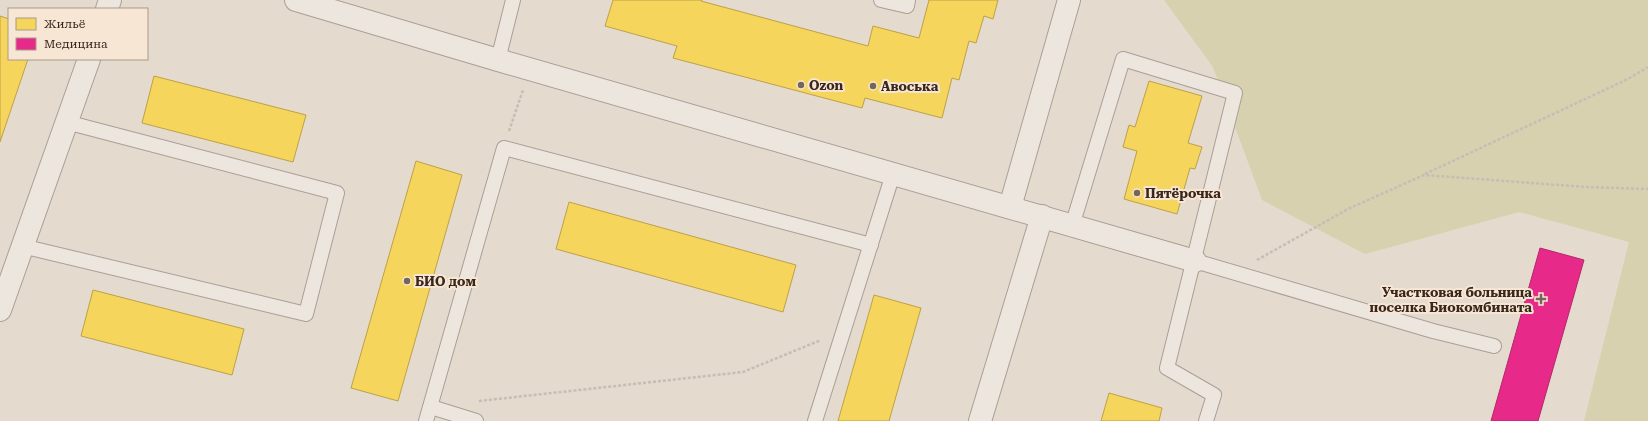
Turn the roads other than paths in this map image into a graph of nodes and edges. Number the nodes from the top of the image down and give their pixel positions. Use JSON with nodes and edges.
{"nodes":[{"id":1,"x":296,"y":0,"type":"edge"},
{"id":2,"x":513,"y":0,"type":"edge"},
{"id":3,"x":881,"y":0,"type":"edge"},
{"id":4,"x":908,"y":0,"type":"edge"},
{"id":5,"x":1069,"y":0,"type":"edge"},
{"id":6,"x":89,"y":60,"type":"edge"},
{"id":7,"x":498,"y":60,"type":"junction"},
{"id":8,"x":66,"y":122,"type":"junction"},
{"id":9,"x":893,"y":174,"type":"junction"},
{"id":10,"x":1010,"y":207,"type":"junction"},
{"id":11,"x":1042,"y":216,"type":"junction"},
{"id":12,"x":1072,"y":226,"type":"junction"},
{"id":13,"x":870,"y":245,"type":"junction"},
{"id":14,"x":22,"y":246,"type":"junction"},
{"id":15,"x":1195,"y":261,"type":"junction"},
{"id":16,"x":0,"y":310,"type":"edge"},
{"id":17,"x":1494,"y":346,"type":"dead end"},
{"id":18,"x":431,"y":407,"type":"junction"},
{"id":19,"x":426,"y":421,"type":"edge"},
{"id":20,"x":476,"y":421,"type":"edge"},
{"id":21,"x":815,"y":421,"type":"edge"},
{"id":22,"x":980,"y":421,"type":"edge"},
{"id":23,"x":1206,"y":421,"type":"edge"}],
"edges":[{"from":1,"to":7,"type":"street"},
{"from":2,"to":7,"type":"lane"},
{"from":3,"to":4,"type":"lane"},
{"from":5,"to":10,"type":"street"},
{"from":6,"to":8,"type":"street"},
{"from":7,"to":9,"type":"street"},
{"from":8,"to":14,"type":"street"},
{"from":8,"to":14,"type":"lane"},
{"from":9,"to":10,"type":"street"},
{"from":9,"to":13,"type":"lane"},
{"from":10,"to":11,"type":"street"},
{"from":11,"to":12,"type":"street"},
{"from":11,"to":22,"type":"street"},
{"from":12,"to":15,"type":"street"},
{"from":12,"to":15,"type":"lane"},
{"from":13,"to":18,"type":"lane"},
{"from":13,"to":21,"type":"lane"},
{"from":14,"to":16,"type":"street"},
{"from":15,"to":17,"type":"lane"},
{"from":15,"to":23,"type":"lane"},
{"from":18,"to":19,"type":"lane"},
{"from":18,"to":20,"type":"lane"}]}
